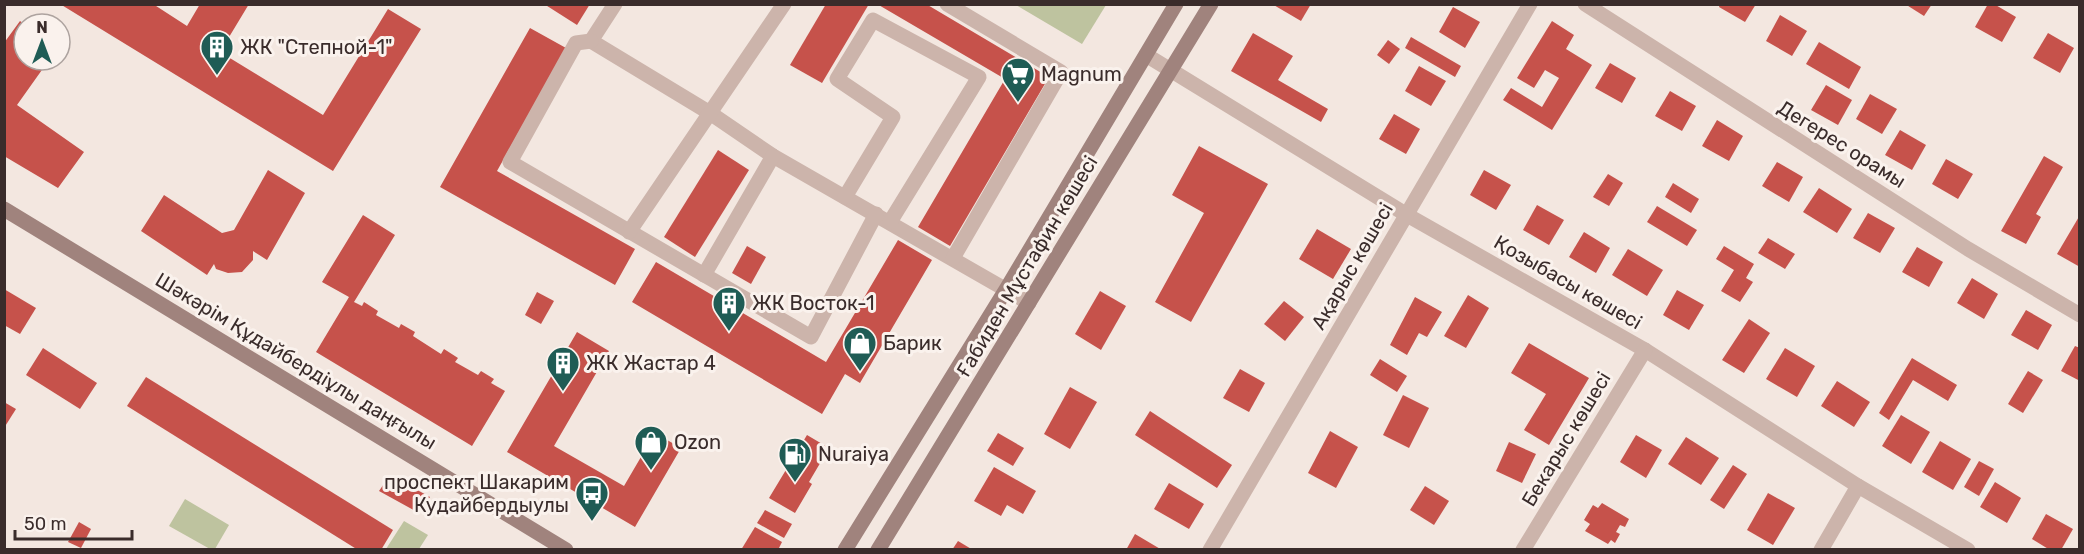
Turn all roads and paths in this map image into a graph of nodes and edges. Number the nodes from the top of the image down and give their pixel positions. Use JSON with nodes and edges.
{"nodes":[{"id":1,"x":615,"y":4,"type":"edge"},
{"id":2,"x":784,"y":4,"type":"edge"},
{"id":3,"x":947,"y":4,"type":"edge"},
{"id":4,"x":1176,"y":4,"type":"edge"},
{"id":5,"x":1211,"y":4,"type":"edge"},
{"id":6,"x":1530,"y":4,"type":"edge"},
{"id":7,"x":1584,"y":4,"type":"edge"},
{"id":8,"x":591,"y":40,"type":"junction"},
{"id":9,"x":1146,"y":55,"type":"junction"},
{"id":10,"x":1171,"y":70,"type":"junction"},
{"id":11,"x":710,"y":113,"type":"junction"},
{"id":12,"x":773,"y":156,"type":"junction"},
{"id":13,"x":845,"y":197,"type":"junction"},
{"id":14,"x":4,"y":209,"type":"edge"},
{"id":15,"x":876,"y":214,"type":"junction"},
{"id":16,"x":1407,"y":215,"type":"junction"},
{"id":17,"x":890,"y":222,"type":"junction"},
{"id":18,"x":629,"y":232,"type":"junction"},
{"id":19,"x":953,"y":258,"type":"junction"},
{"id":20,"x":704,"y":275,"type":"junction"},
{"id":21,"x":1007,"y":288,"type":"junction"},
{"id":22,"x":1029,"y":303,"type":"junction"},
{"id":23,"x":2079,"y":315,"type":"edge"},
{"id":24,"x":1645,"y":350,"type":"junction"},
{"id":25,"x":1858,"y":486,"type":"junction"},
{"id":26,"x":566,"y":549,"type":"edge"},
{"id":27,"x":845,"y":549,"type":"edge"},
{"id":28,"x":879,"y":549,"type":"edge"},
{"id":29,"x":1210,"y":549,"type":"edge"},
{"id":30,"x":1523,"y":549,"type":"edge"},
{"id":31,"x":1821,"y":549,"type":"edge"},
{"id":32,"x":1968,"y":549,"type":"edge"}],
"edges":[{"from":1,"to":8,"type":"street"},
{"from":2,"to":11,"type":"street"},
{"from":3,"to":19,"type":"street"},
{"from":4,"to":9,"type":"street","name":"Ғабиден Мұстафин көшесі"},
{"from":5,"to":10,"type":"street","name":"Ғабиден Мұстафин көшесі"},
{"from":6,"to":16,"type":"street","name":"Ақарыс көшесі"},
{"from":7,"to":23,"type":"street","name":"Дегерес орамы"},
{"from":8,"to":11,"type":"street"},
{"from":8,"to":18,"type":"street"},
{"from":9,"to":10,"type":"street","name":"Қозыбасы көшесі"},
{"from":9,"to":21,"type":"street","name":"Ғабиден Мұстафин көшесі"},
{"from":10,"to":16,"type":"street","name":"Қозыбасы көшесі"},
{"from":10,"to":22,"type":"street","name":"Ғабиден Мұстафин көшесі"},
{"from":11,"to":12,"type":"street"},
{"from":11,"to":18,"type":"street"},
{"from":12,"to":13,"type":"street"},
{"from":12,"to":20,"type":"street"},
{"from":13,"to":15,"type":"street"},
{"from":13,"to":17,"type":"street"},
{"from":14,"to":26,"type":"street","name":"Шәкәрім Құдайбердіұлы даңғылы"},
{"from":15,"to":17,"type":"street"},
{"from":15,"to":20,"type":"street"},
{"from":16,"to":24,"type":"street","name":"Қозыбасы көшесі"},
{"from":16,"to":29,"type":"street","name":"Ақарыс көшесі"},
{"from":17,"to":19,"type":"street"},
{"from":18,"to":20,"type":"street"},
{"from":19,"to":21,"type":"street"},
{"from":21,"to":22,"type":"street"},
{"from":21,"to":27,"type":"street","name":"Ғабиден Мұстафин көшесі"},
{"from":22,"to":28,"type":"street","name":"Ғабиден Мұстафин көшесі"},
{"from":24,"to":25,"type":"street","name":"Қозыбасы көшесі"},
{"from":24,"to":30,"type":"street","name":"Бекарыс көшесі"},
{"from":25,"to":31,"type":"street"},
{"from":25,"to":32,"type":"street","name":"Қозыбасы көшесі"}]}
